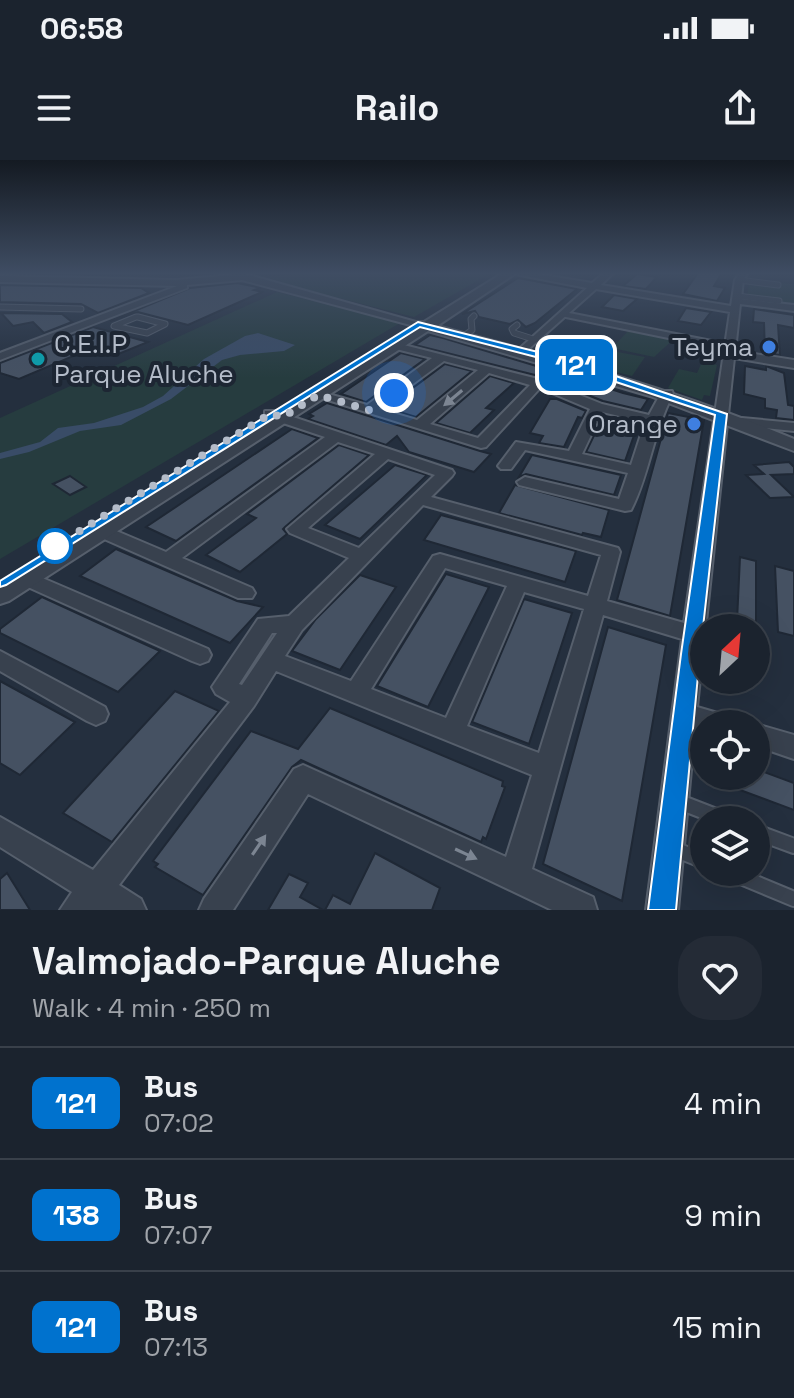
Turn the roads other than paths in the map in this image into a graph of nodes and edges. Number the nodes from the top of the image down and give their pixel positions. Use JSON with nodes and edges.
{"nodes":[{"id":1,"x":40,"y":308,"type":"edge"},
{"id":2,"x":140,"y":308,"type":"edge"},
{"id":3,"x":359,"y":308,"type":"edge"},
{"id":4,"x":448,"y":308,"type":"edge"},
{"id":5,"x":452,"y":308,"type":"edge"},
{"id":6,"x":571,"y":308,"type":"edge"},
{"id":7,"x":735,"y":308,"type":"edge"},
{"id":8,"x":81,"y":309,"type":"dead end"},
{"id":9,"x":564,"y":314,"type":"junction"},
{"id":10,"x":474,"y":316,"type":"dead end"},
{"id":11,"x":113,"y":321,"type":"junction"},
{"id":12,"x":422,"y":325,"type":"junction"},
{"id":13,"x":517,"y":325,"type":"dead end"},
{"id":14,"x":464,"y":336,"type":"junction"},
{"id":15,"x":536,"y":340,"type":"junction"},
{"id":16,"x":396,"y":346,"type":"junction"},
{"id":17,"x":523,"y":351,"type":"junction"},
{"id":18,"x":731,"y":351,"type":"junction"},
{"id":19,"x":0,"y":357,"type":"edge"},
{"id":20,"x":442,"y":357,"type":"junction"},
{"id":21,"x":562,"y":361,"type":"junction"},
{"id":22,"x":794,"y":364,"type":"edge"},
{"id":23,"x":486,"y":370,"type":"junction"},
{"id":24,"x":538,"y":383,"type":"junction"},
{"id":25,"x":667,"y":394,"type":"junction"},
{"id":26,"x":318,"y":395,"type":"junction"},
{"id":27,"x":598,"y":407,"type":"junction"},
{"id":28,"x":369,"y":410,"type":"junction"},
{"id":29,"x":277,"y":415,"type":"junction"},
{"id":30,"x":732,"y":418,"type":"junction"},
{"id":31,"x":653,"y":420,"type":"junction"},
{"id":32,"x":420,"y":425,"type":"junction"},
{"id":33,"x":794,"y":427,"type":"edge"},
{"id":34,"x":336,"y":436,"type":"junction"},
{"id":35,"x":794,"y":446,"type":"edge"},
{"id":36,"x":386,"y":453,"type":"junction"},
{"id":37,"x":574,"y":456,"type":"junction"},
{"id":38,"x":506,"y":466,"type":"dead end"},
{"id":39,"x":638,"y":471,"type":"junction"},
{"id":40,"x":525,"y":482,"type":"dead end"},
{"id":41,"x":419,"y":499,"type":"junction"},
{"id":42,"x":101,"y":531,"type":"junction"},
{"id":43,"x":360,"y":556,"type":"junction"},
{"id":44,"x":167,"y":560,"type":"junction"},
{"id":45,"x":26,"y":578,"type":"junction"},
{"id":46,"x":0,"y":581,"type":"edge"},
{"id":47,"x":518,"y":583,"type":"junction"},
{"id":48,"x":245,"y":593,"type":"dead end"},
{"id":49,"x":0,"y":595,"type":"edge"},
{"id":50,"x":597,"y":607,"type":"junction"},
{"id":51,"x":697,"y":614,"type":"edge"},
{"id":52,"x":294,"y":624,"type":"junction"},
{"id":53,"x":690,"y":633,"type":"edge"},
{"id":54,"x":200,"y":655,"type":"dead end"},
{"id":55,"x":0,"y":660,"type":"edge"},
{"id":56,"x":272,"y":660,"type":"junction"},
{"id":57,"x":690,"y":660,"type":"edge"},
{"id":58,"x":356,"y":693,"type":"junction"},
{"id":59,"x":246,"y":699,"type":"junction"},
{"id":60,"x":684,"y":713,"type":"junction"},
{"id":61,"x":96,"y":714,"type":"dead end"},
{"id":62,"x":690,"y":715,"type":"edge"},
{"id":63,"x":453,"y":730,"type":"junction"},
{"id":64,"x":770,"y":739,"type":"edge"},
{"id":65,"x":794,"y":747,"type":"edge"},
{"id":66,"x":547,"y":769,"type":"junction"},
{"id":67,"x":675,"y":800,"type":"junction"},
{"id":68,"x":690,"y":806,"type":"edge"},
{"id":69,"x":0,"y":831,"type":"edge"},
{"id":70,"x":770,"y":837,"type":"edge"},
{"id":71,"x":794,"y":846,"type":"edge"},
{"id":72,"x":671,"y":848,"type":"junction"},
{"id":73,"x":690,"y":855,"type":"edge"},
{"id":74,"x":515,"y":877,"type":"junction"},
{"id":75,"x":763,"y":886,"type":"edge"},
{"id":76,"x":794,"y":899,"type":"edge"},
{"id":77,"x":86,"y":900,"type":"edge"},
{"id":78,"x":582,"y":908,"type":"dead end"},
{"id":79,"x":130,"y":910,"type":"edge"},
{"id":80,"x":215,"y":910,"type":"edge"},
{"id":81,"x":662,"y":910,"type":"edge"}],
"edges":[{"from":1,"to":8,"type":"lane"},
{"from":2,"to":11,"type":"street"},
{"from":3,"to":12,"type":"street"},
{"from":4,"to":12,"type":"street"},
{"from":5,"to":12,"type":"street"},
{"from":6,"to":9,"type":"street"},
{"from":7,"to":18,"type":"street"},
{"from":9,"to":15,"type":"street"},
{"from":9,"to":18,"type":"street"},
{"from":10,"to":14,"type":"lane"},
{"from":11,"to":11,"type":"lane"},
{"from":11,"to":19,"type":"street"},
{"from":12,"to":14,"type":"street"},
{"from":12,"to":16,"type":"street"},
{"from":12,"to":29,"type":"street"},
{"from":13,"to":15,"type":"lane"},
{"from":14,"to":17,"type":"street"},
{"from":15,"to":17,"type":"street"},
{"from":16,"to":20,"type":"street"},
{"from":16,"to":26,"type":"street"},
{"from":17,"to":21,"type":"street"},
{"from":18,"to":22,"type":"street"},
{"from":18,"to":30,"type":"street"},
{"from":20,"to":23,"type":"street"},
{"from":20,"to":28,"type":"street"},
{"from":21,"to":24,"type":"street"},
{"from":21,"to":25,"type":"street"},
{"from":23,"to":24,"type":"street"},
{"from":23,"to":32,"type":"street","one_way":true},
{"from":24,"to":27,"type":"street"},
{"from":24,"to":32,"type":"street"},
{"from":25,"to":30,"type":"street"},
{"from":25,"to":31,"type":"street"},
{"from":26,"to":28,"type":"street"},
{"from":26,"to":29,"type":"street"},
{"from":27,"to":31,"type":"street"},
{"from":27,"to":37,"type":"street"},
{"from":28,"to":32,"type":"street"},
{"from":29,"to":34,"type":"street"},
{"from":29,"to":42,"type":"street"},
{"from":29,"to":46,"type":"street"},
{"from":30,"to":33,"type":"street"},
{"from":30,"to":35,"type":"street"},
{"from":30,"to":51,"type":"street"},
{"from":31,"to":39,"type":"street"},
{"from":34,"to":36,"type":"street"},
{"from":34,"to":44,"type":"street"},
{"from":36,"to":41,"type":"street"},
{"from":36,"to":43,"type":"street"},
{"from":37,"to":38,"type":"street"},
{"from":37,"to":39,"type":"street"},
{"from":39,"to":40,"type":"street"},
{"from":41,"to":43,"type":"street"},
{"from":41,"to":50,"type":"street"},
{"from":42,"to":44,"type":"street"},
{"from":42,"to":45,"type":"street"},
{"from":43,"to":52,"type":"street"},
{"from":44,"to":48,"type":"street"},
{"from":45,"to":49,"type":"street"},
{"from":45,"to":54,"type":"street"},
{"from":47,"to":50,"type":"street"},
{"from":47,"to":58,"type":"street"},
{"from":47,"to":63,"type":"street"},
{"from":50,"to":53,"type":"street"},
{"from":50,"to":66,"type":"street"},
{"from":52,"to":56,"type":"street"},
{"from":52,"to":59,"type":"street"},
{"from":55,"to":61,"type":"street"},
{"from":56,"to":58,"type":"street"},
{"from":56,"to":59,"type":"street"},
{"from":57,"to":60,"type":"street"},
{"from":58,"to":63,"type":"street"},
{"from":59,"to":77,"type":"street"},
{"from":60,"to":62,"type":"street"},
{"from":60,"to":67,"type":"street"},
{"from":63,"to":66,"type":"street"},
{"from":64,"to":65,"type":"street"},
{"from":66,"to":74,"type":"street"},
{"from":67,"to":68,"type":"lane"},
{"from":67,"to":72,"type":"street"},
{"from":69,"to":77,"type":"street"},
{"from":70,"to":71,"type":"lane"},
{"from":72,"to":73,"type":"lane"},
{"from":72,"to":81,"type":"street"},
{"from":74,"to":78,"type":"street"},
{"from":80,"to":74,"type":"street","one_way":true},
{"from":75,"to":76,"type":"lane"},
{"from":77,"to":79,"type":"street"}]}
